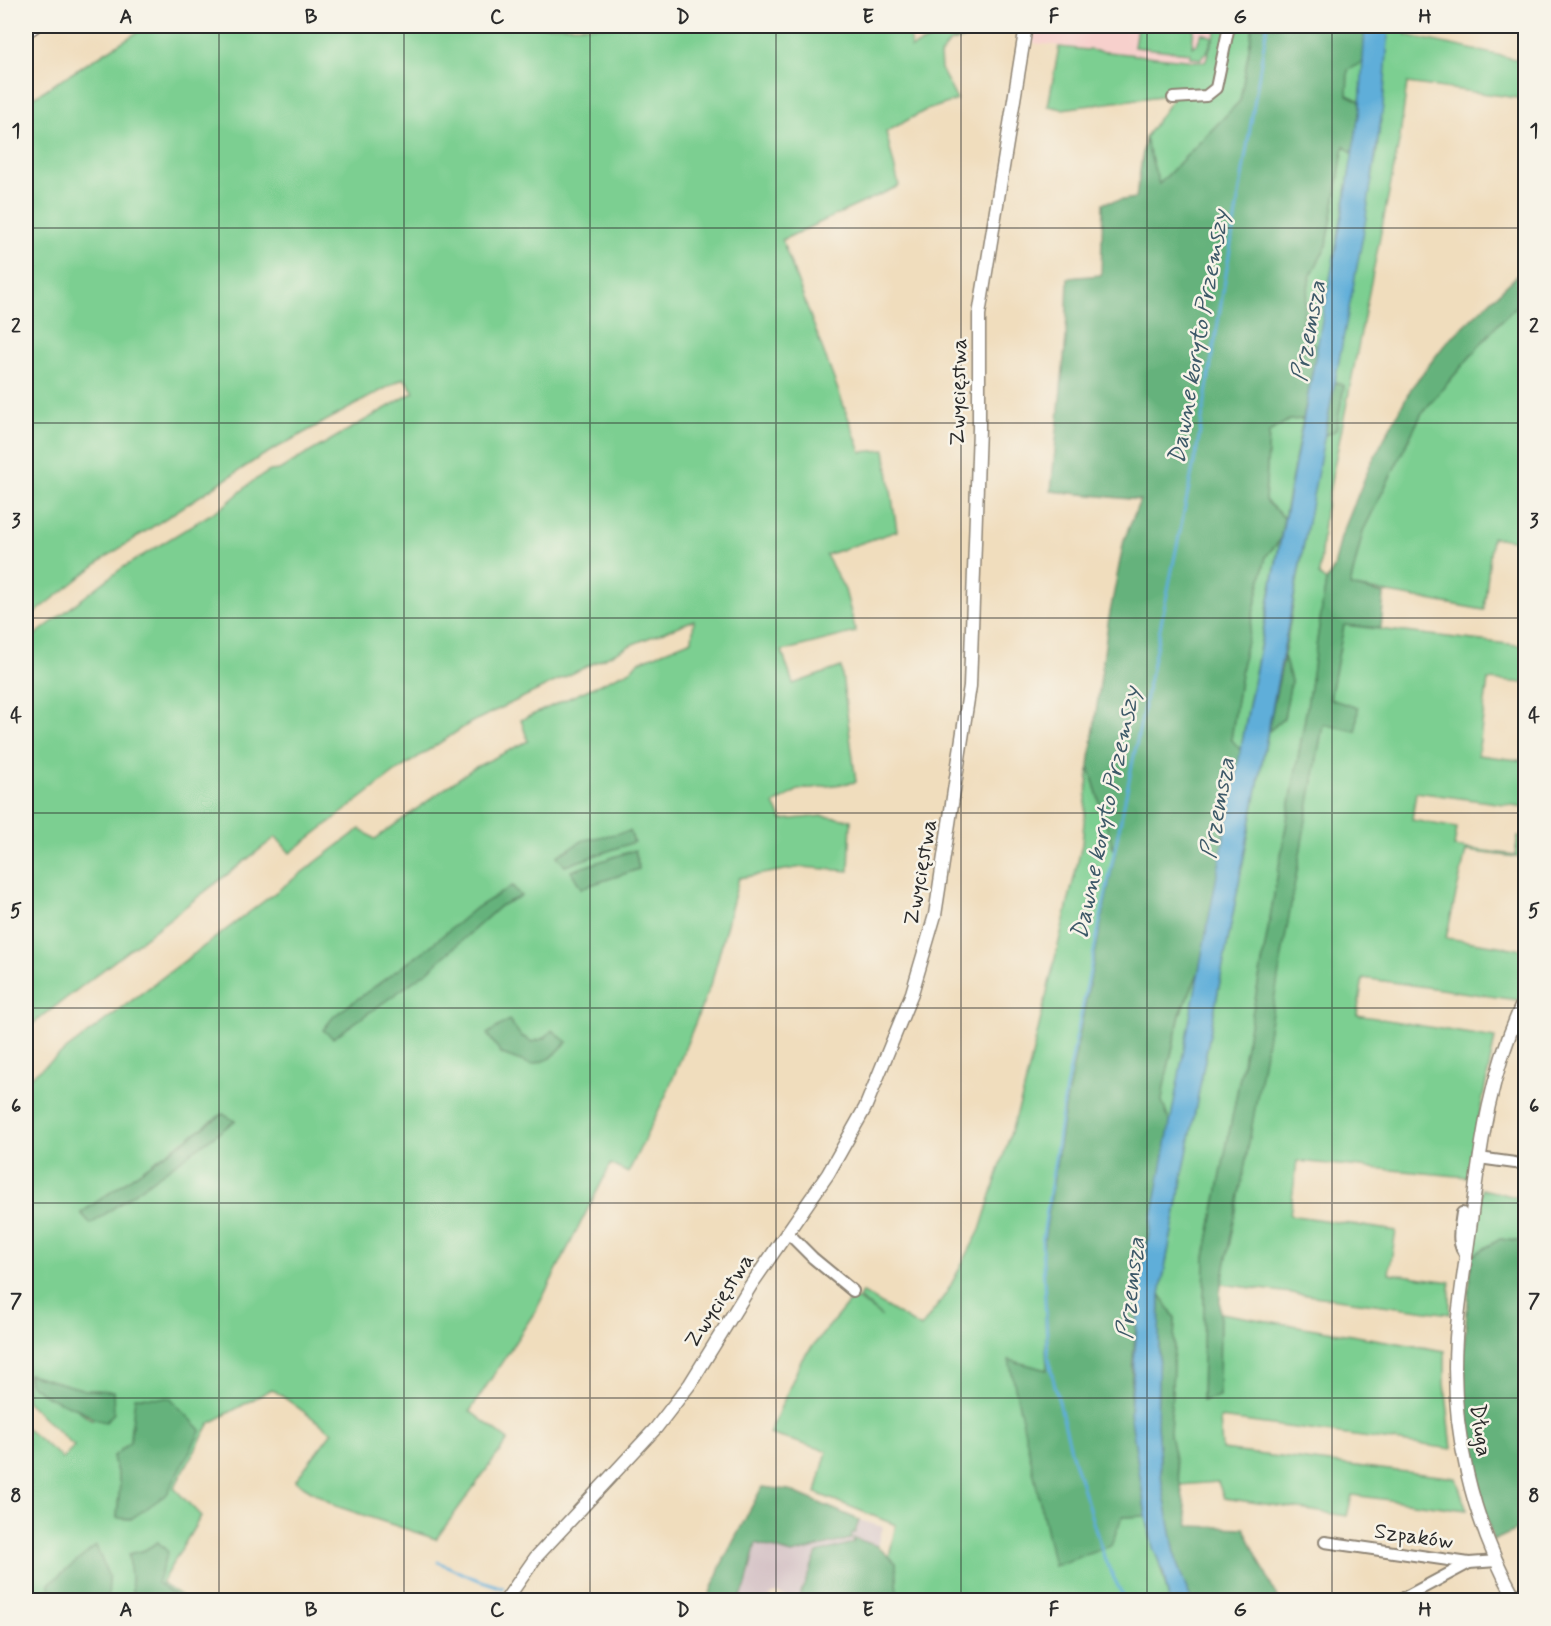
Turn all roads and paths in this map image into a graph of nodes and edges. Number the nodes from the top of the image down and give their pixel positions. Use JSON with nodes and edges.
{"nodes":[{"id":1,"x":35,"y":26,"type":"edge"},
{"id":2,"x":1026,"y":26,"type":"edge"},
{"id":3,"x":1229,"y":26,"type":"edge"},
{"id":4,"x":26,"y":33,"type":"edge"},
{"id":5,"x":1173,"y":98,"type":"dead end"},
{"id":6,"x":1525,"y":1000,"type":"edge"},
{"id":7,"x":1479,"y":1158,"type":"junction"},
{"id":8,"x":1515,"y":1163,"type":"dead end"},
{"id":9,"x":1462,"y":1214,"type":"dead end"},
{"id":10,"x":788,"y":1232,"type":"junction"},
{"id":11,"x":1467,"y":1256,"type":"junction"},
{"id":12,"x":854,"y":1291,"type":"dead end"},
{"id":13,"x":1325,"y":1542,"type":"dead end"},
{"id":14,"x":1497,"y":1562,"type":"junction"},
{"id":15,"x":1469,"y":1563,"type":"junction"},
{"id":16,"x":1514,"y":1597,"type":"edge"},
{"id":17,"x":506,"y":1600,"type":"edge"},
{"id":18,"x":1400,"y":1600,"type":"edge"},
{"id":19,"x":1500,"y":1600,"type":"edge"}],
"edges":[{"from":1,"to":4,"type":"street"},
{"from":2,"to":10,"type":"street","name":"Zwycięstwa"},
{"from":3,"to":5,"type":"street"},
{"from":6,"to":7,"type":"street","name":"Długa"},
{"from":7,"to":8,"type":"street"},
{"from":7,"to":11,"type":"street","name":"Długa"},
{"from":9,"to":11,"type":"street","name":"Długa"},
{"from":10,"to":12,"type":"street"},
{"from":10,"to":17,"type":"street","name":"Zwycięstwa"},
{"from":11,"to":14,"type":"street","name":"Długa"},
{"from":13,"to":15,"type":"street","name":"Szpaków"},
{"from":14,"to":15,"type":"street","name":"Szpaków"},
{"from":14,"to":16,"type":"street","name":"Długa"},
{"from":15,"to":18,"type":"street"},
{"from":16,"to":19,"type":"street"}]}
